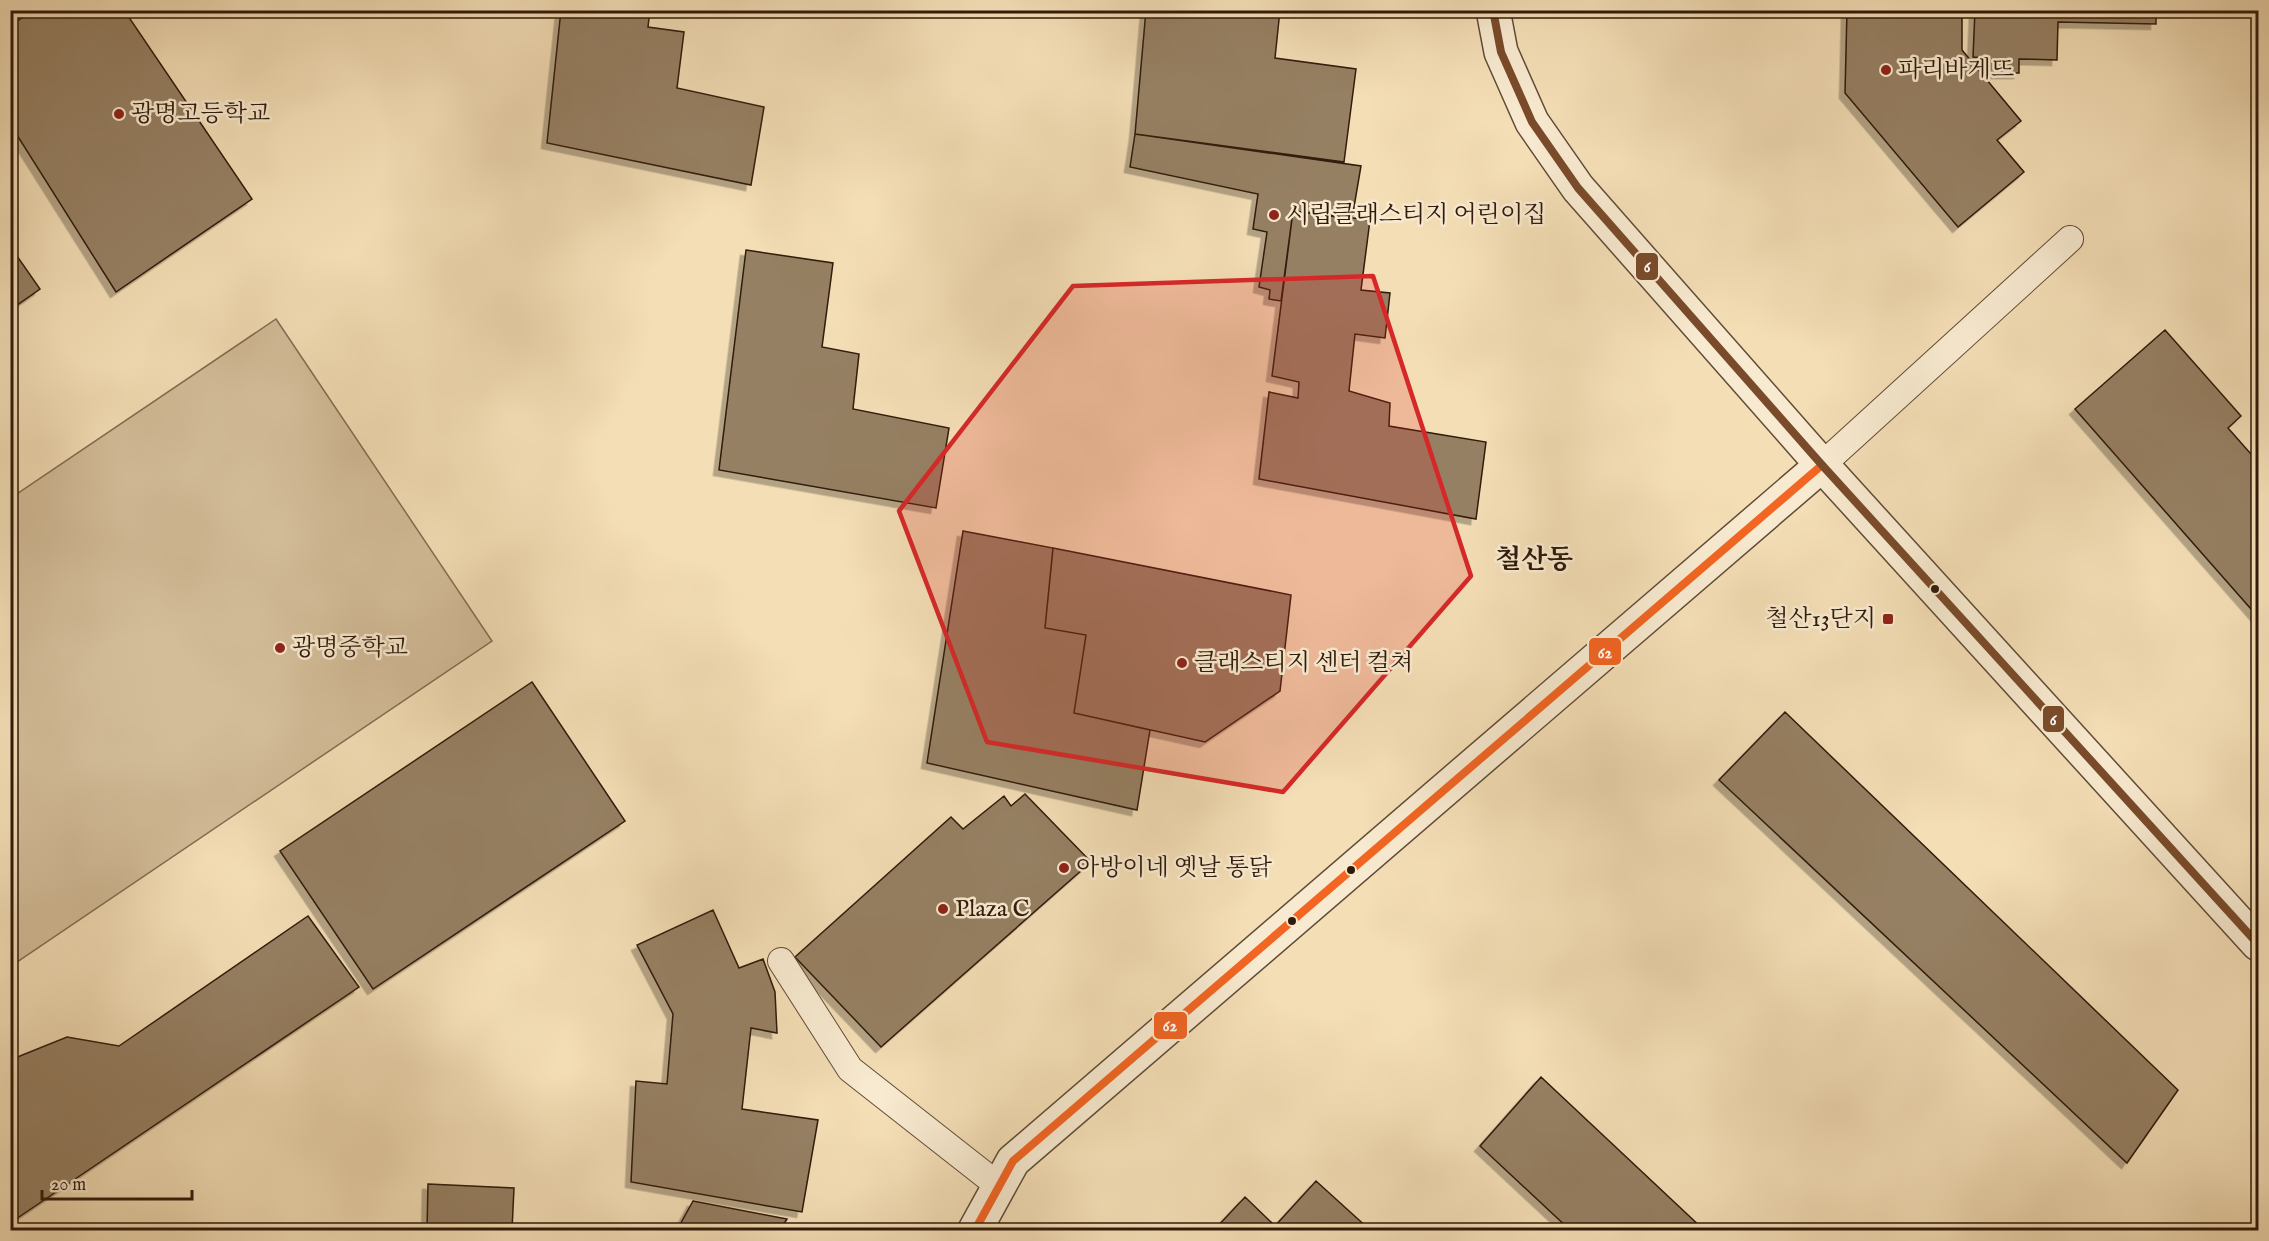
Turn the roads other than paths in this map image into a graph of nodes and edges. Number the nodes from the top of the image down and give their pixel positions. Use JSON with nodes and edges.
{"nodes":[{"id":1,"x":1493,"y":10,"type":"edge"},
{"id":2,"x":2070,"y":240,"type":"dead end"},
{"id":3,"x":1822,"y":465,"type":"junction"},
{"id":4,"x":2259,"y":944,"type":"edge"},
{"id":5,"x":781,"y":961,"type":"dead end"},
{"id":6,"x":999,"y":1186,"type":"junction"},
{"id":7,"x":975,"y":1230,"type":"edge"}],
"edges":[{"from":1,"to":3,"type":"street"},
{"from":2,"to":3,"type":"lane"},
{"from":3,"to":4,"type":"street"},
{"from":3,"to":6,"type":"street"},
{"from":5,"to":6,"type":"lane"},
{"from":6,"to":7,"type":"street"}]}
